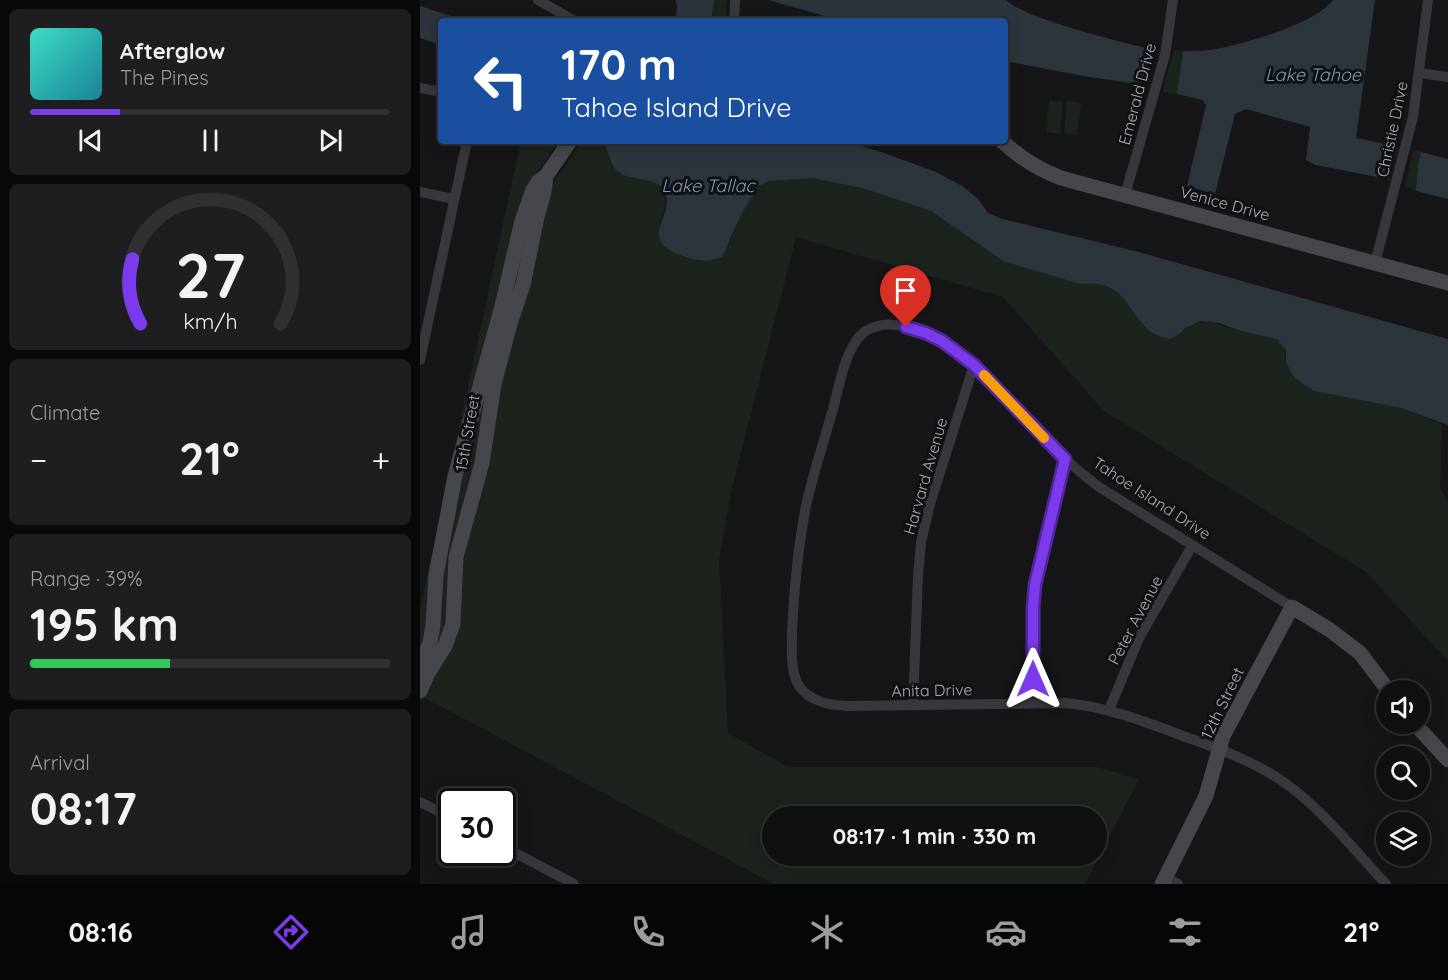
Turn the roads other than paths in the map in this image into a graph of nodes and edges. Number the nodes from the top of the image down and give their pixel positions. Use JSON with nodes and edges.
{"nodes":[{"id":1,"x":538,"y":0,"type":"edge"},
{"id":2,"x":735,"y":0,"type":"edge"},
{"id":3,"x":1173,"y":0,"type":"edge"},
{"id":4,"x":1428,"y":0,"type":"edge"},
{"id":5,"x":571,"y":18,"type":"edge"},
{"id":6,"x":734,"y":18,"type":"edge"},
{"id":7,"x":1419,"y":73,"type":"junction"},
{"id":8,"x":1448,"y":77,"type":"edge"},
{"id":9,"x":420,"y":88,"type":"edge"},
{"id":10,"x":438,"y":91,"type":"edge"},
{"id":11,"x":466,"y":144,"type":"edge"},
{"id":12,"x":568,"y":144,"type":"edge"},
{"id":13,"x":1005,"y":144,"type":"edge"},
{"id":14,"x":546,"y":177,"type":"junction"},
{"id":15,"x":420,"y":192,"type":"edge"},
{"id":16,"x":1125,"y":195,"type":"junction"},
{"id":17,"x":454,"y":199,"type":"junction"},
{"id":18,"x":1375,"y":263,"type":"junction"},
{"id":19,"x":1448,"y":283,"type":"edge"},
{"id":20,"x":870,"y":329,"type":"joint"},
{"id":21,"x":420,"y":360,"type":"edge"},
{"id":22,"x":974,"y":365,"type":"junction"},
{"id":23,"x":1065,"y":459,"type":"junction"},
{"id":24,"x":1192,"y":546,"type":"junction"},
{"id":25,"x":1292,"y":607,"type":"junction"},
{"id":26,"x":420,"y":668,"type":"edge"},
{"id":27,"x":1380,"y":680,"type":"edge"},
{"id":28,"x":420,"y":691,"type":"edge"},
{"id":29,"x":1033,"y":703,"type":"junction"},
{"id":30,"x":913,"y":705,"type":"junction"},
{"id":31,"x":1109,"y":710,"type":"junction"},
{"id":32,"x":1424,"y":734,"type":"edge"},
{"id":33,"x":1218,"y":749,"type":"junction"},
{"id":34,"x":1448,"y":760,"type":"edge"},
{"id":35,"x":420,"y":802,"type":"edge"},
{"id":36,"x":438,"y":812,"type":"edge"},
{"id":37,"x":516,"y":853,"type":"edge"},
{"id":38,"x":1169,"y":882,"type":"edge"},
{"id":39,"x":574,"y":884,"type":"edge"},
{"id":40,"x":1386,"y":884,"type":"edge"}],
"edges":[{"from":1,"to":5,"type":"street"},
{"from":2,"to":6,"type":"street"},
{"from":3,"to":16,"type":"street","name":"Emerald Drive"},
{"from":4,"to":7,"type":"street","name":"Christie Drive"},
{"from":7,"to":8,"type":"street"},
{"from":7,"to":18,"type":"street","name":"Christie Drive"},
{"from":9,"to":10,"type":"street"},
{"from":11,"to":17,"type":"street"},
{"from":12,"to":14,"type":"street","name":"15th Street"},
{"from":13,"to":16,"type":"street","name":"Venice Drive"},
{"from":14,"to":26,"type":"street","name":"15th Street"},
{"from":14,"to":28,"type":"street","name":"15th Street"},
{"from":15,"to":17,"type":"street"},
{"from":16,"to":18,"type":"street","name":"Venice Drive"},
{"from":17,"to":21,"type":"street"},
{"from":18,"to":19,"type":"street","name":"Venice Drive"},
{"from":20,"to":22,"type":"street","name":"Tahoe Island Drive"},
{"from":20,"to":30,"type":"street","name":"Anita Drive"},
{"from":22,"to":23,"type":"street","name":"Tahoe Island Drive"},
{"from":22,"to":30,"type":"street","name":"Harvard Avenue"},
{"from":23,"to":24,"type":"street","name":"Tahoe Island Drive"},
{"from":23,"to":29,"type":"street"},
{"from":24,"to":25,"type":"street","name":"Tahoe Island Drive"},
{"from":24,"to":31,"type":"street","name":"Peter Avenue"},
{"from":25,"to":27,"type":"street","name":"Tahoe Island Drive"},
{"from":25,"to":33,"type":"street","name":"12th Street"},
{"from":29,"to":30,"type":"street","name":"Anita Drive"},
{"from":29,"to":31,"type":"street","name":"Anita Drive"},
{"from":31,"to":33,"type":"street","name":"Anita Drive"},
{"from":32,"to":34,"type":"street"},
{"from":33,"to":38,"type":"street","name":"12th Street"},
{"from":33,"to":40,"type":"street","name":"Anita Drive"},
{"from":35,"to":36,"type":"street"},
{"from":37,"to":39,"type":"street"}]}
